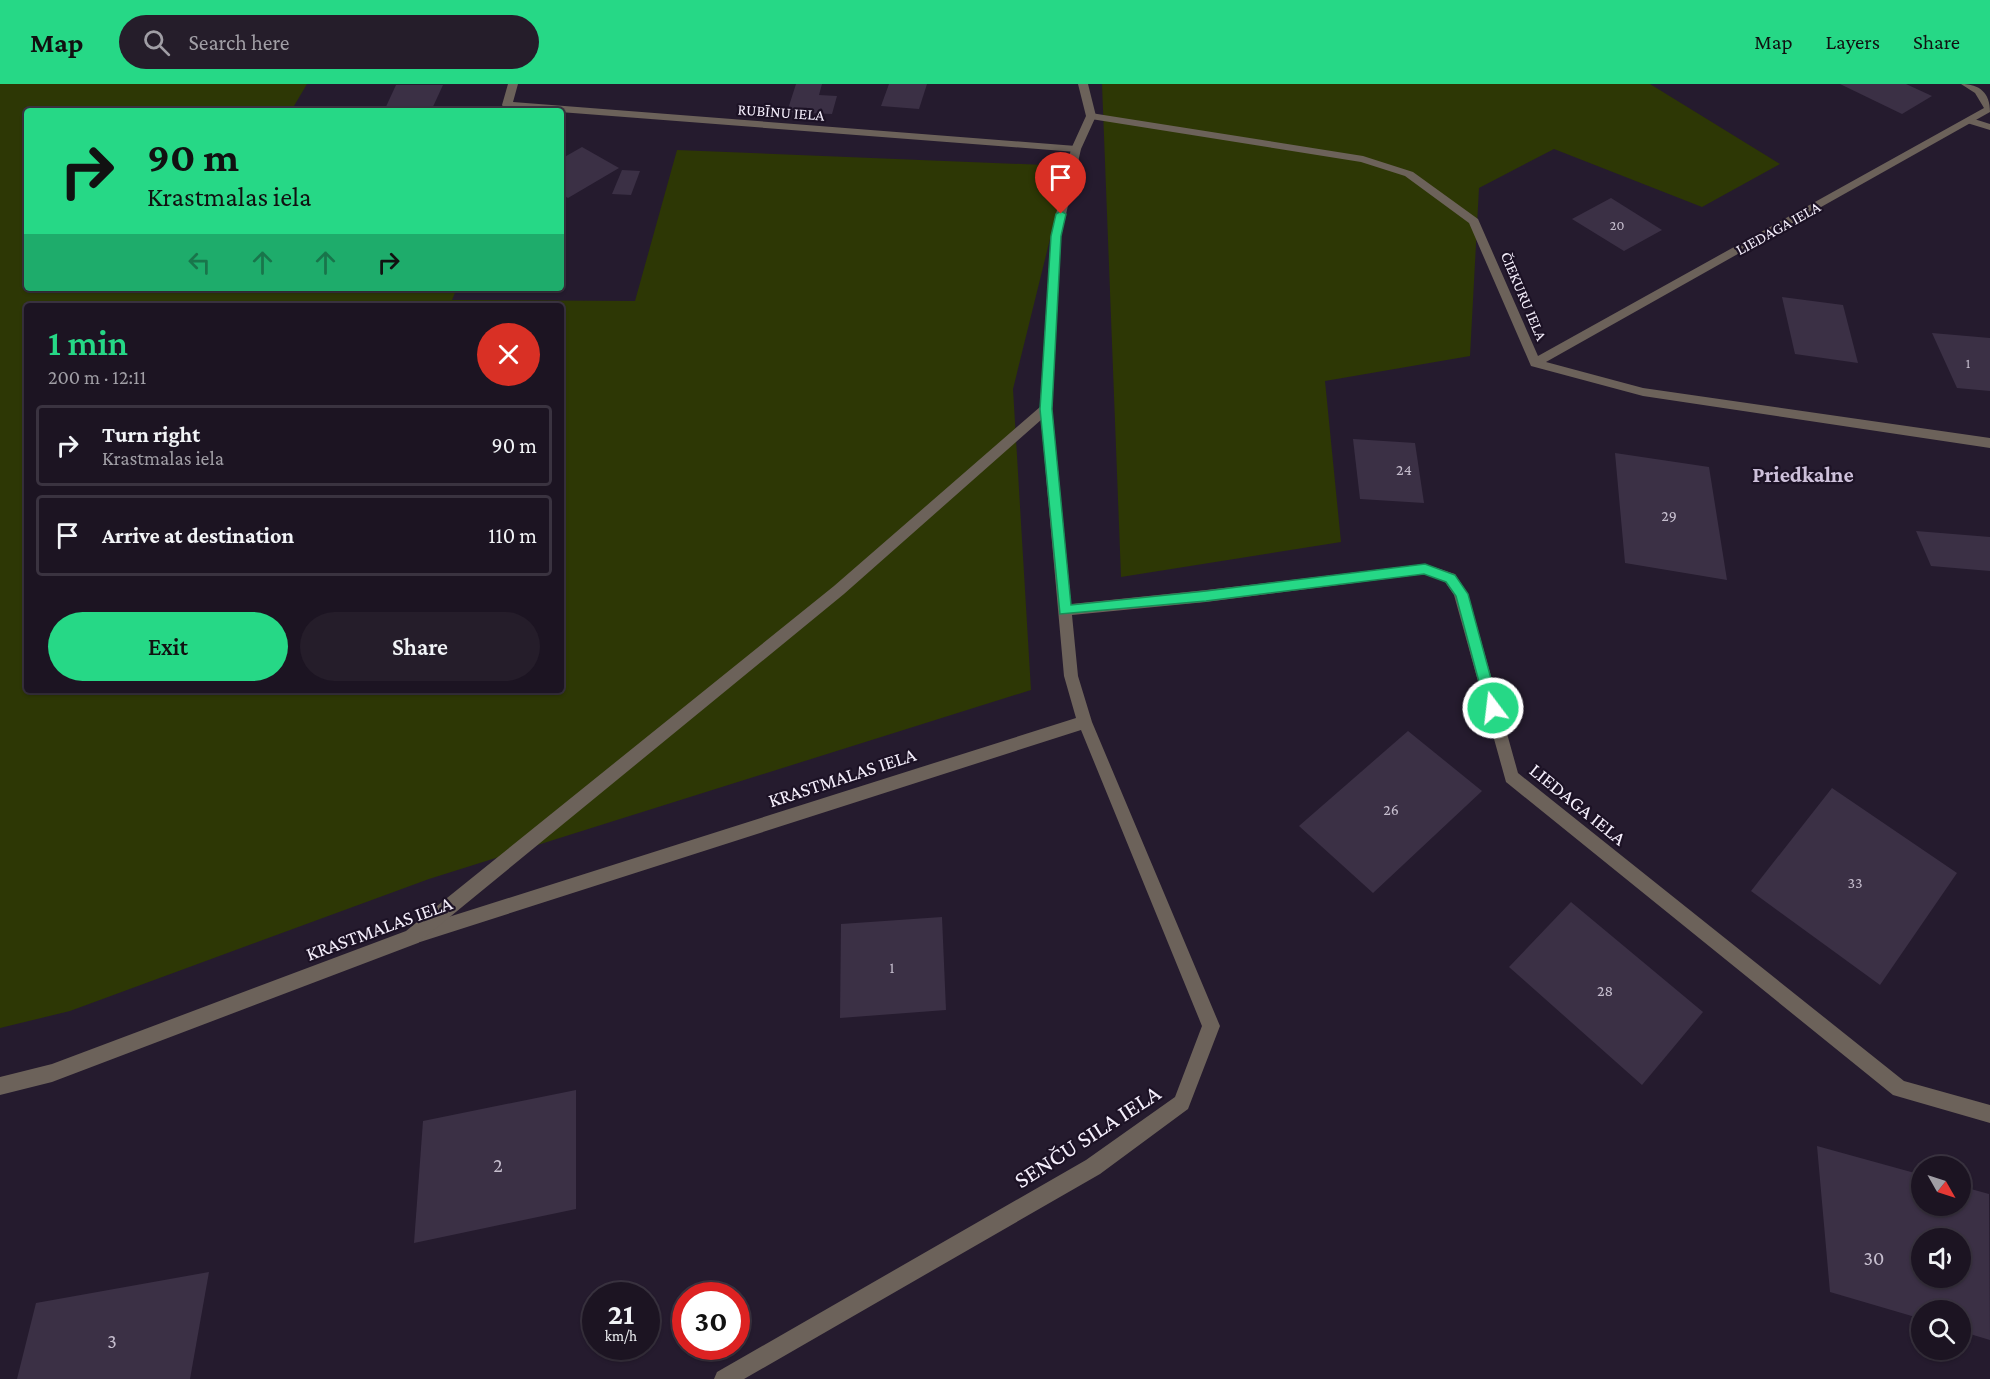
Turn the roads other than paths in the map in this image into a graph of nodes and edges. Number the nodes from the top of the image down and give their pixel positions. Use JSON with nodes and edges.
{"nodes":[{"id":1,"x":513,"y":84,"type":"edge"},
{"id":2,"x":1083,"y":84,"type":"edge"},
{"id":3,"x":1965,"y":84,"type":"edge"},
{"id":4,"x":505,"y":108,"type":"edge"},
{"id":5,"x":564,"y":112,"type":"edge"},
{"id":6,"x":1091,"y":116,"type":"junction"},
{"id":7,"x":1971,"y":121,"type":"junction"},
{"id":8,"x":1990,"y":127,"type":"edge"},
{"id":9,"x":1076,"y":149,"type":"junction"},
{"id":10,"x":1535,"y":363,"type":"junction"},
{"id":11,"x":1046,"y":409,"type":"junction"},
{"id":12,"x":1990,"y":443,"type":"edge"},
{"id":13,"x":1065,"y":610,"type":"junction"},
{"id":14,"x":1085,"y":722,"type":"junction"},
{"id":15,"x":412,"y":937,"type":"junction"},
{"id":16,"x":0,"y":1086,"type":"edge"},
{"id":17,"x":1990,"y":1114,"type":"edge"},
{"id":18,"x":724,"y":1379,"type":"edge"}],
"edges":[{"from":1,"to":4,"type":"street","name":"RUBĪNU IELA"},
{"from":2,"to":6,"type":"street"},
{"from":3,"to":7,"type":"street","name":"LIEDAGA IELA"},
{"from":5,"to":9,"type":"street","name":"RUBĪNU IELA"},
{"from":6,"to":9,"type":"street"},
{"from":6,"to":10,"type":"street","name":"ČIEKURU IELA"},
{"from":7,"to":8,"type":"street"},
{"from":7,"to":10,"type":"street","name":"LIEDAGA IELA"},
{"from":9,"to":11,"type":"street"},
{"from":10,"to":12,"type":"street","name":"ČIEKURU IELA"},
{"from":11,"to":13,"type":"street"},
{"from":11,"to":15,"type":"street"},
{"from":13,"to":14,"type":"street"},
{"from":13,"to":17,"type":"street","name":"LIEDAGA IELA"},
{"from":14,"to":15,"type":"street","name":"KRASTMALAS IELA"},
{"from":14,"to":18,"type":"street","name":"SENČU SILA IELA"},
{"from":15,"to":16,"type":"street","name":"KRASTMALAS IELA"}]}
